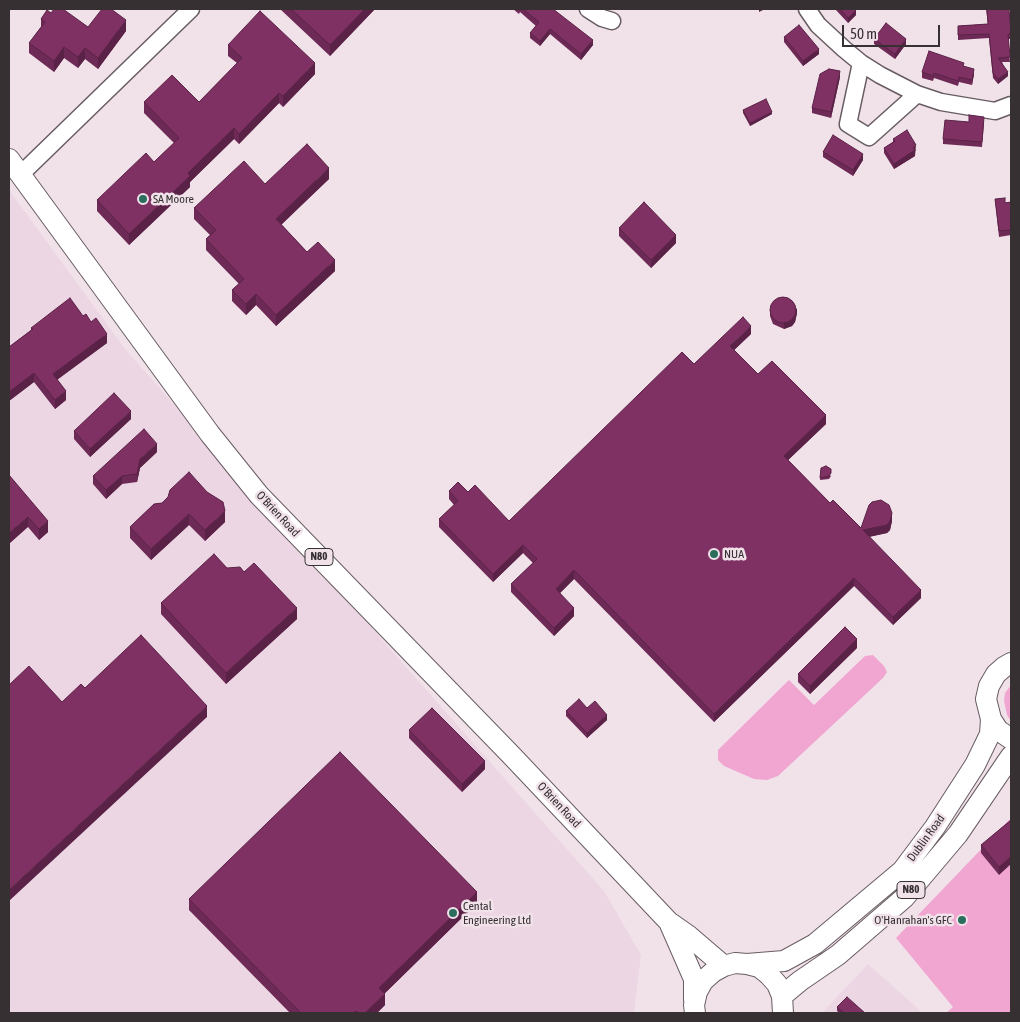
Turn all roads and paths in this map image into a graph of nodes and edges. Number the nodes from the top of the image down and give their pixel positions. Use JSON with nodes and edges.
{"nodes":[{"id":1,"x":191,"y":9,"type":"edge"},
{"id":2,"x":588,"y":9,"type":"edge"},
{"id":3,"x":807,"y":9,"type":"edge"},
{"id":4,"x":612,"y":21,"type":"dead end"},
{"id":5,"x":861,"y":63,"type":"junction"},
{"id":6,"x":917,"y":94,"type":"junction"},
{"id":7,"x":1011,"y":105,"type":"edge"},
{"id":8,"x":14,"y":167,"type":"edge"},
{"id":9,"x":1011,"y":663,"type":"edge"},
{"id":10,"x":990,"y":719,"type":"junction"},
{"id":11,"x":1011,"y":738,"type":"edge"},
{"id":12,"x":1011,"y":756,"type":"edge"},
{"id":13,"x":669,"y":922,"type":"junction"},
{"id":14,"x":747,"y":964,"type":"junction"},
{"id":15,"x":724,"y":966,"type":"junction"},
{"id":16,"x":783,"y":1004,"type":"edge"},
{"id":17,"x":695,"y":1009,"type":"edge"}],
"edges":[{"from":1,"to":8,"type":"street"},
{"from":2,"to":4,"type":"street"},
{"from":3,"to":5,"type":"street"},
{"from":5,"to":6,"type":"street"},
{"from":5,"to":6,"type":"street"},
{"from":6,"to":7,"type":"street"},
{"from":8,"to":13,"type":"main road","name":"O'Brien Road","number":"N80"},
{"from":9,"to":10,"type":"main road","number":"N80"},
{"from":10,"to":11,"type":"main road"},
{"from":10,"to":14,"type":"main road","name":"Dublin Road","number":"N80"},
{"from":12,"to":16,"type":"main road","name":"Dublin Road","number":"N80"},
{"from":13,"to":15,"type":"main road","name":"O'Brien Road","number":"N80"},
{"from":13,"to":17,"type":"main road","name":"O'Brien Road","number":"N80"},
{"from":14,"to":15,"type":"main road","number":"N80"},
{"from":14,"to":16,"type":"main road","number":"N80"},
{"from":15,"to":17,"type":"main road","number":"N80"}]}
